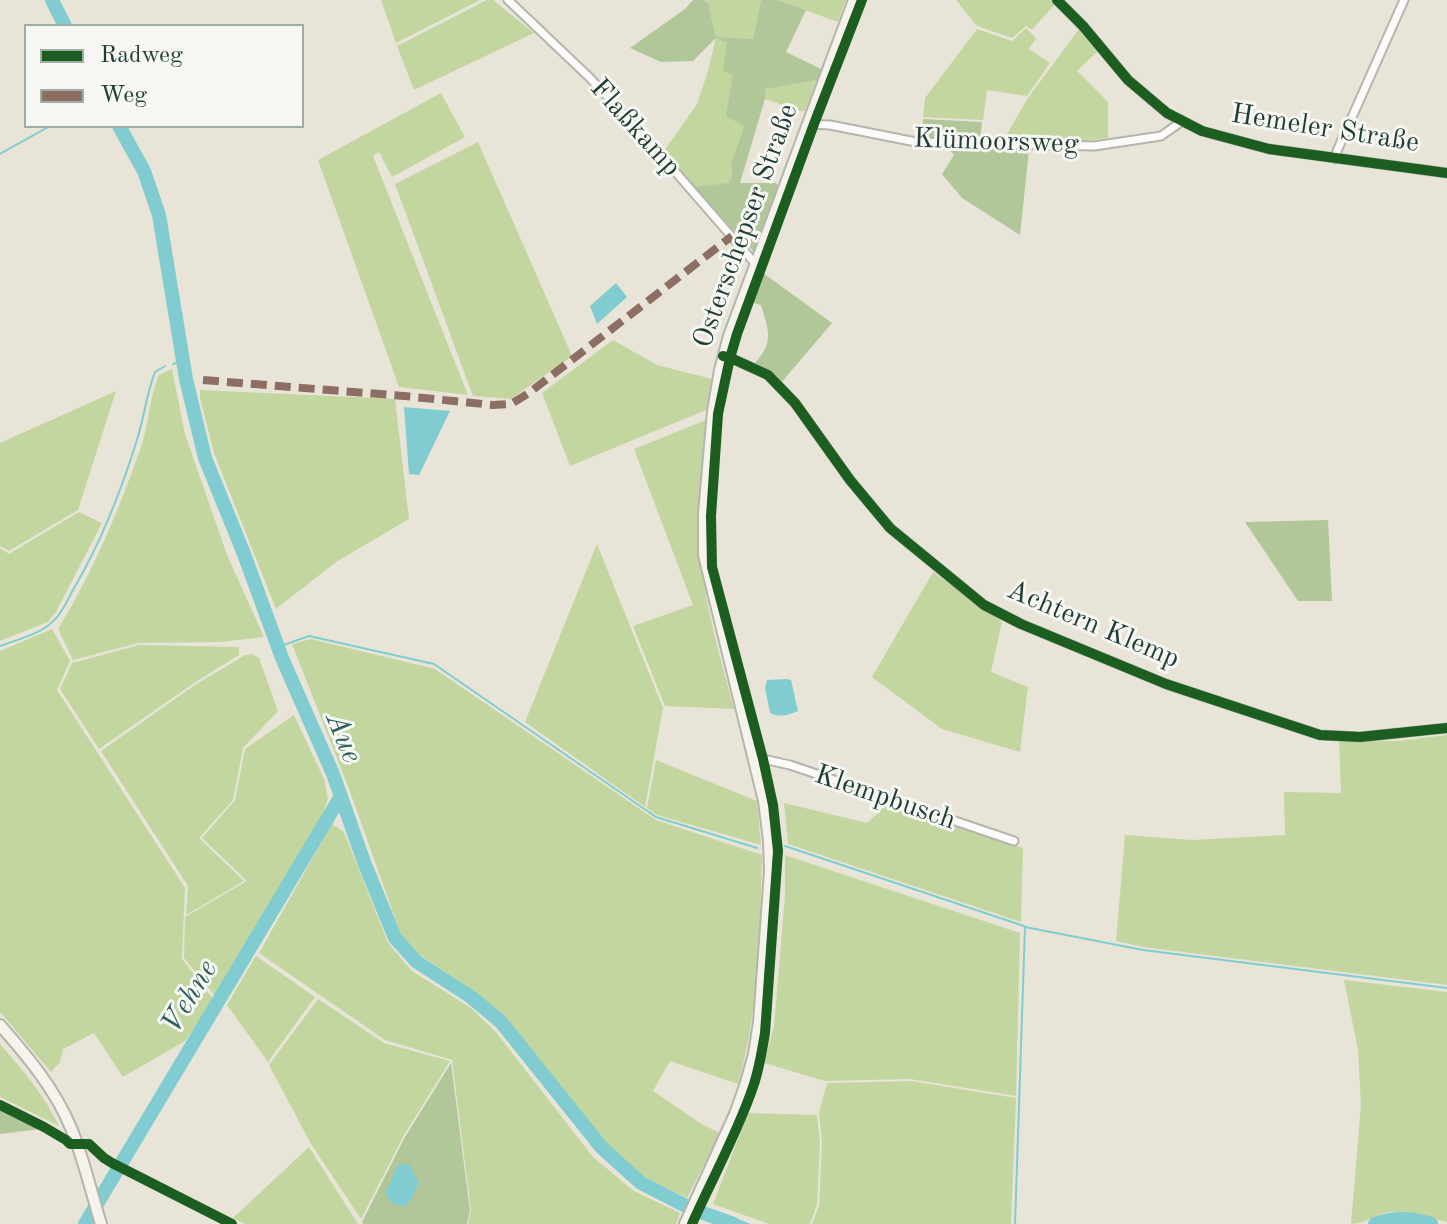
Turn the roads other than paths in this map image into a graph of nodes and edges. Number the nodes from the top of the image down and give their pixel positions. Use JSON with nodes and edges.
{"nodes":[{"id":1,"x":508,"y":0,"type":"edge"},
{"id":2,"x":854,"y":0,"type":"edge"},
{"id":3,"x":1057,"y":0,"type":"edge"},
{"id":4,"x":1404,"y":0,"type":"edge"},
{"id":5,"x":1181,"y":122,"type":"junction"},
{"id":6,"x":807,"y":124,"type":"junction"},
{"id":7,"x":1336,"y":159,"type":"junction"},
{"id":8,"x":1447,"y":173,"type":"edge"},
{"id":9,"x":756,"y":262,"type":"junction"},
{"id":10,"x":723,"y":356,"type":"junction"},
{"id":11,"x":1447,"y":728,"type":"edge"},
{"id":12,"x":755,"y":762,"type":"junction"},
{"id":13,"x":1014,"y":841,"type":"dead end"},
{"id":14,"x":0,"y":1025,"type":"edge"},
{"id":15,"x":100,"y":1222,"type":"edge"},
{"id":16,"x":685,"y":1222,"type":"edge"}],
"edges":[{"from":1,"to":9,"type":"street","name":"Flaßkamp"},
{"from":2,"to":6,"type":"main road","name":"Osterschepser Straße"},
{"from":3,"to":5,"type":"street","name":"Hemeler Straße"},
{"from":4,"to":7,"type":"street"},
{"from":5,"to":6,"type":"street","name":"Klümoorsweg"},
{"from":5,"to":7,"type":"street","name":"Hemeler Straße"},
{"from":6,"to":9,"type":"main road","name":"Osterschepser Straße"},
{"from":7,"to":8,"type":"street","name":"Hemeler Straße"},
{"from":9,"to":10,"type":"main road","name":"Osterschepser Straße"},
{"from":10,"to":11,"type":"street","name":"Achtern Klemp"},
{"from":10,"to":12,"type":"main road","name":"Osterschepser Straße"},
{"from":12,"to":13,"type":"street","name":"Klempbusch"},
{"from":12,"to":16,"type":"main road","name":"Osterschepser Straße"},
{"from":14,"to":15,"type":"main road"}]}
